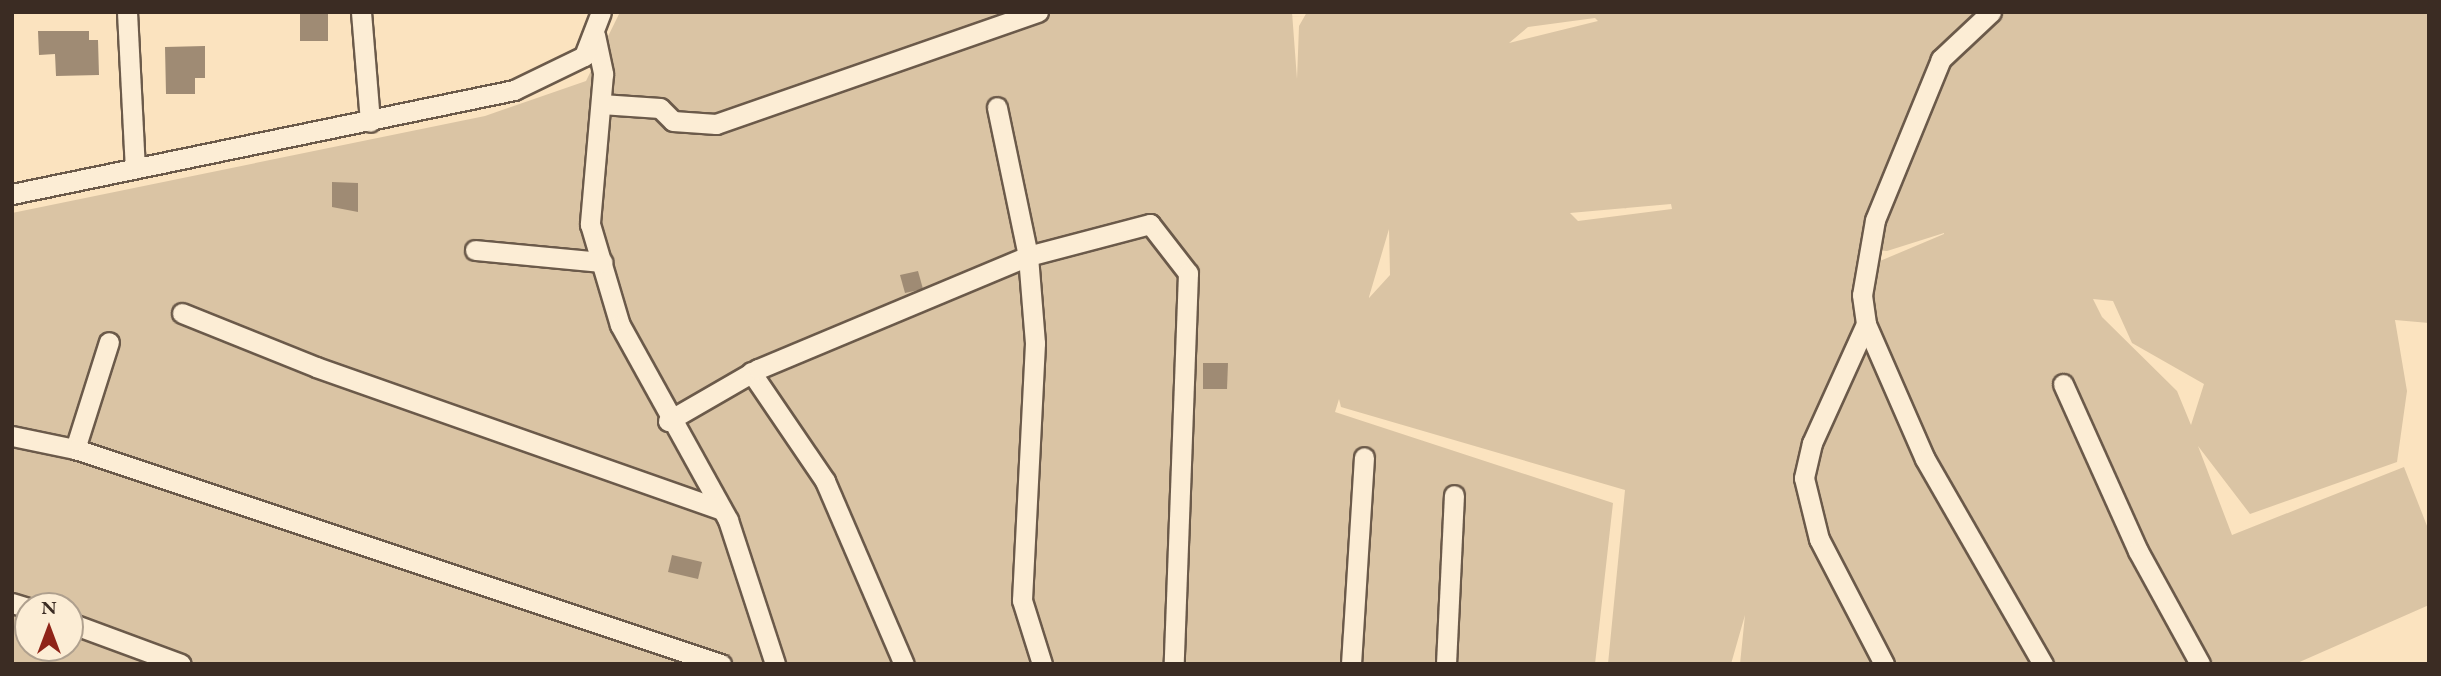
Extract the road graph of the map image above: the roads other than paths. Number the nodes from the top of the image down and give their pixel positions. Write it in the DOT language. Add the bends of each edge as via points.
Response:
graph roads {
  1 [pos="127,12"];
  2 [pos="361,12"];
  3 [pos="601,12"];
  4 [pos="1038,12"];
  5 [pos="1991,12"];
  6 [pos="595,35"];
  7 [pos="601,104"];
  8 [pos="997,107"];
  9 [pos="370,122"];
  10 [pos="135,168"];
  11 [pos="12,194"];
  12 [pos="475,250"];
  13 [pos="1028,256"];
  14 [pos="602,262"];
  15 [pos="182,313"];
  16 [pos="1866,324"];
  17 [pos="109,342"];
  18 [pos="751,372"];
  19 [pos="2063,384"];
  20 [pos="668,421"];
  21 [pos="12,436"];
  22 [pos="75,449"];
  23 [pos="1364,457"];
  24 [pos="1454,495"];
  25 [pos="722,510"];
  26 [pos="84,628"];
  27 [pos="181,664"];
  28 [pos="721,664"];
  29 [pos="775,664"];
  30 [pos="904,664"];
  31 [pos="1042,664"];
  32 [pos="1174,664"];
  33 [pos="1351,664"];
  34 [pos="1446,664"];
  35 [pos="1884,664"];
  36 [pos="2043,664"];
  37 [pos="2200,664"];
  1 -- 10 [label="street"];
  2 -- 9 [label="street"];
  3 -- 6 [label="street"];
  4 -- 7 [label="street" via="716,124 673,121 660,108"];
  5 -- 16 [label="street" via="1941,59 1875,220 1863,295"];
  6 -- 7 [label="street"];
  6 -- 9 [label="street" via="584,56 514,90"];
  7 -- 14 [label="street" via="590,223"];
  8 -- 13 [label="street"];
  9 -- 10 [label="street"];
  10 -- 11 [label="street"];
  12 -- 14 [label="street"];
  13 -- 18 [label="street"];
  13 -- 31 [label="street" via="1035,343 1022,600"];
  13 -- 32 [label="street" via="1150,224 1188,273"];
  14 -- 20 [label="street" via="620,325"];
  15 -- 25 [label="street" via="316,367"];
  16 -- 35 [label="street" via="1812,443 1804,478 1819,539"];
  16 -- 36 [label="street" via="1940,489"];
  17 -- 22 [label="street"];
  18 -- 20 [label="street"];
  18 -- 30 [label="street" via="825,481"];
  19 -- 37 [label="street" via="2138,551"];
  20 -- 25 [label="street"];
  21 -- 22 [label="street"];
  22 -- 28 [label="street"];
  23 -- 33 [label="street"];
  24 -- 34 [label="street"];
  25 -- 29 [label="street"];
  26 -- 27 [label="street"];
}
